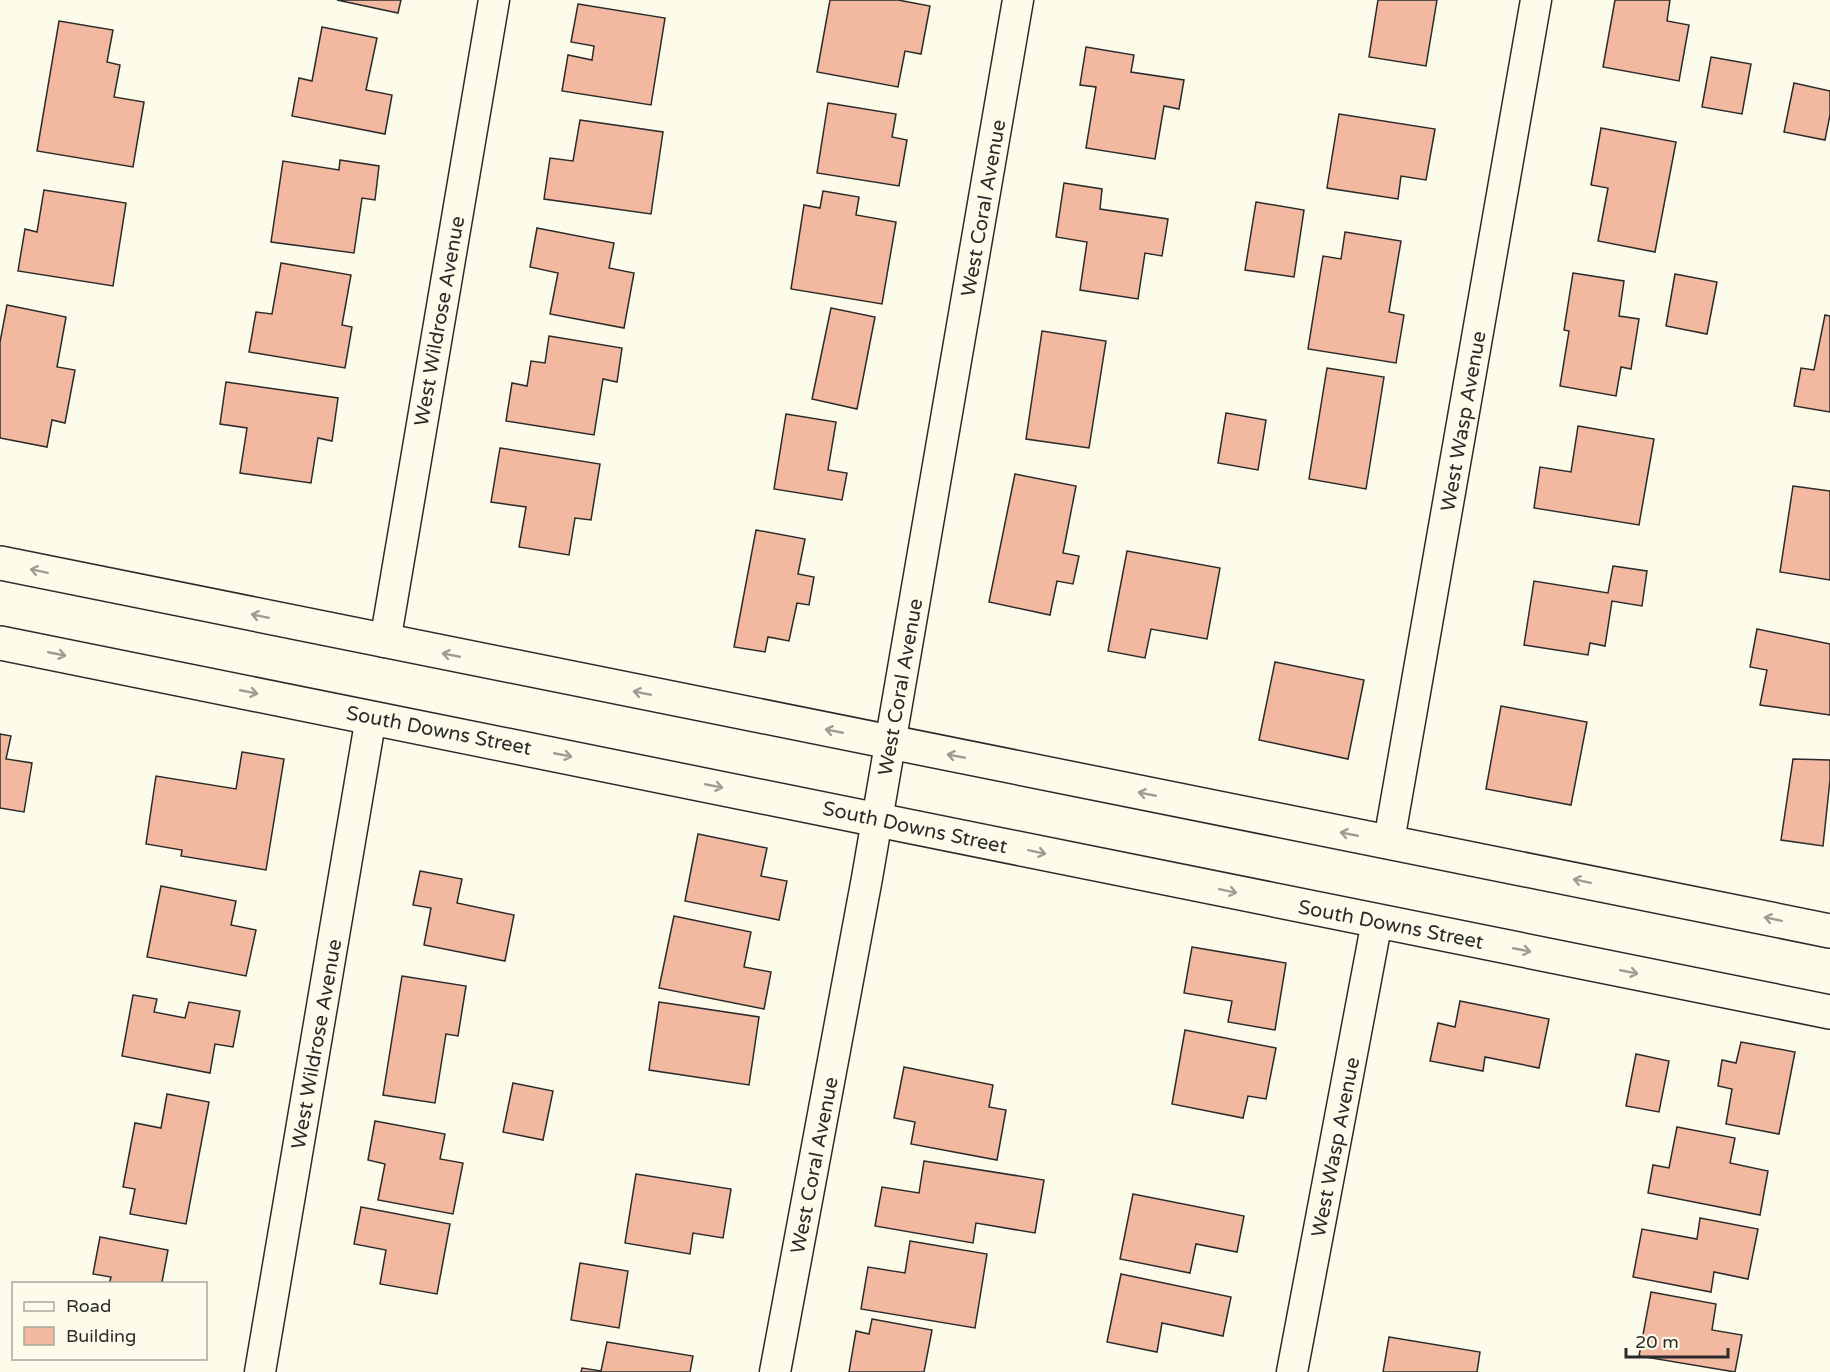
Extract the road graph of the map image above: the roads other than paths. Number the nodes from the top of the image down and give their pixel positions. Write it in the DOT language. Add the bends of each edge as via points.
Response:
graph roads {
  1 [pos="494,0"];
  2 [pos="1018,0"];
  3 [pos="1536,0"];
  4 [pos="0,562"];
  5 [pos="385,642"];
  6 [pos="0,643"];
  7 [pos="371,717"];
  8 [pos="891,743"];
  9 [pos="877,819"];
  10 [pos="1389,841"];
  11 [pos="1377,921"];
  12 [pos="1830,931"];
  13 [pos="1830,1012"];
  14 [pos="260,1372"];
  15 [pos="776,1372"];
  16 [pos="1292,1372"];
  1 -- 5 [label="street, West Wildrose Avenue"];
  2 -- 8 [label="street, West Coral Avenue"];
  3 -- 10 [label="street, West Wasp Avenue"];
  5 -- 4 [label="main road, one-way"];
  8 -- 5 [label="main road, one-way"];
  6 -- 7 [label="main road, South Downs Street, one-way"];
  7 -- 9 [label="main road, South Downs Street, one-way"];
  7 -- 14 [label="street, West Wildrose Avenue"];
  8 -- 9 [label="street, West Coral Avenue"];
  10 -- 8 [label="main road, one-way"];
  9 -- 11 [label="main road, South Downs Street, one-way"];
  9 -- 15 [label="street, West Coral Avenue"];
  12 -- 10 [label="main road, one-way"];
  11 -- 13 [label="main road, South Downs Street, one-way"];
  11 -- 16 [label="street, West Wasp Avenue"];
}
